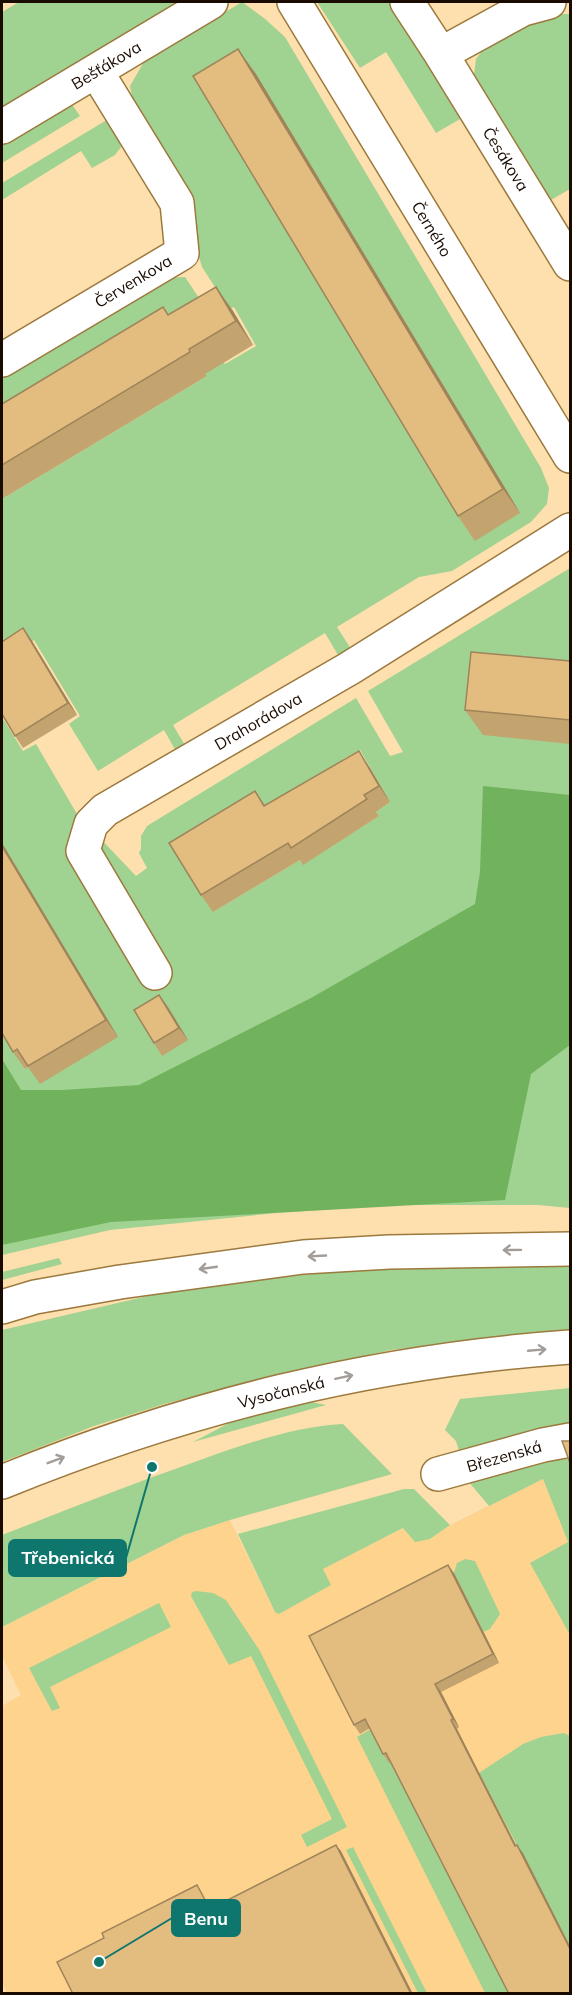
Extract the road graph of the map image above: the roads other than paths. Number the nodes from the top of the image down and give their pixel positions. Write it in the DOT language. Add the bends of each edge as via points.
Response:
graph roads {
  1 [pos="211,2"];
  2 [pos="294,2"];
  3 [pos="407,2"];
  4 [pos="549,2"];
  5 [pos="441,54"];
  6 [pos="96,71"];
  7 [pos="2,128"];
  8 [pos="570,264"];
  9 [pos="2,360"];
  10 [pos="570,456"];
  11 [pos="570,530"];
  12 [pos="155,973"];
  13 [pos="570,1249"];
  14 [pos="2,1307"];
  15 [pos="570,1347"];
  16 [pos="570,1440"];
  17 [pos="438,1474"];
  18 [pos="2,1482"];
  1 -- 6 [label="street, Bešťákova"];
  2 -- 10 [label="street, Černého"];
  3 -- 5 [label="street, Česákova"];
  4 -- 5 [label="street" via="523,9"];
  5 -- 8 [label="street, Česákova"];
  6 -- 7 [label="street, Bešťákova"];
  6 -- 9 [label="street, Červenkova" via="177,203 182,253"];
  11 -- 12 [label="street, Drahorádova" via="351,668 105,810 91,824 83,851"];
  13 -- 14 [label="street, one-way" via="294,1258 120,1282"];
  18 -- 15 [label="street, Vysočanská, one-way" via="132,1433 266,1394 396,1366"];
  16 -- 17 [label="street, Březenská"];
}
